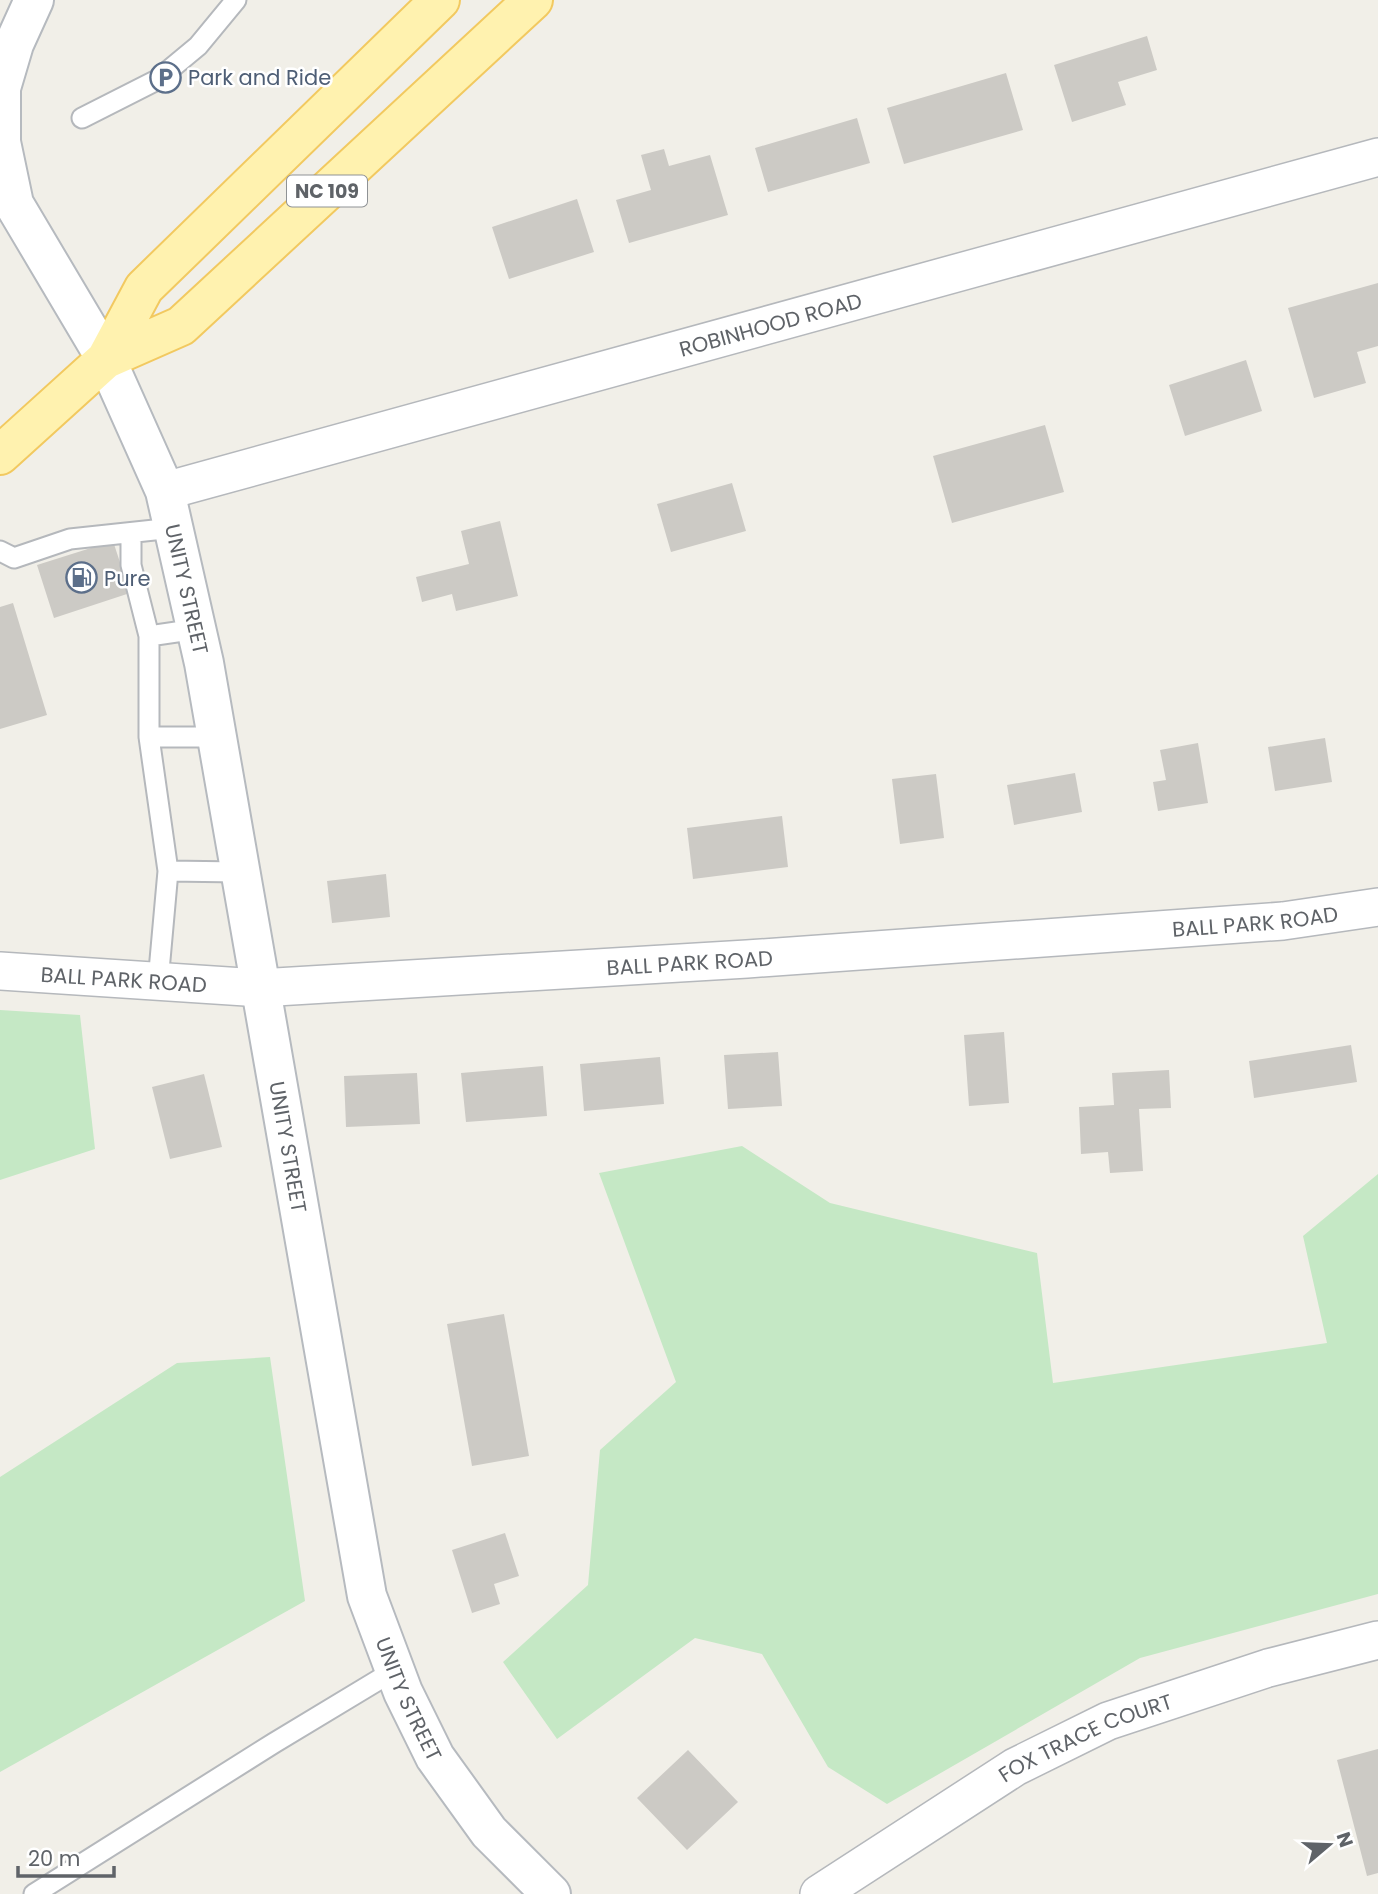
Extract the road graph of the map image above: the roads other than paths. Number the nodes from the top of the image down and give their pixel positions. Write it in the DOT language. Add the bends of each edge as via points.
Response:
graph roads {
  1 [pos="34,0"];
  2 [pos="236,0"];
  3 [pos="440,0"];
  4 [pos="533,0"];
  5 [pos="82,118"];
  6 [pos="1378,157"];
  7 [pos="106,359"];
  8 [pos="0,455"];
  9 [pos="165,491"];
  10 [pos="173,528"];
  11 [pos="131,533"];
  12 [pos="0,551"];
  13 [pos="197,629"];
  14 [pos="149,636"];
  15 [pos="149,737"];
  16 [pos="217,737"];
  17 [pos="168,871"];
  18 [pos="240,872"];
  19 [pos="1378,908"];
  20 [pos="0,971"];
  21 [pos="158,982"];
  22 [pos="260,988"];
  23 [pos="1378,1640"];
  24 [pos="395,1670"];
  25 [pos="34,1894"];
  26 [pos="551,1894"];
  27 [pos="819,1894"];
  1 -- 7 [label="street, UNITY STREET" via="1,88 1,142 15,204"];
  2 -- 5 [label="lane" via="198,46 156,80"];
  3 -- 7 [label="main road, NC 109" via="144,288"];
  4 -- 7 [label="main road, NC 109" via="181,326"];
  6 -- 9 [label="street, ROBINHOOD ROAD"];
  7 -- 8 [label="main road, NC 109"];
  7 -- 9 [label="street, UNITY STREET"];
  9 -- 10 [label="street, UNITY STREET"];
  10 -- 11 [label="lane"];
  10 -- 13 [label="street, UNITY STREET"];
  11 -- 12 [label="lane" via="70,539 14,558"];
  11 -- 14 [label="lane" via="131,565"];
  13 -- 14 [label="lane"];
  13 -- 16 [label="street, UNITY STREET"];
  14 -- 15 [label="lane"];
  15 -- 16 [label="lane"];
  15 -- 17 [label="lane"];
  16 -- 18 [label="street, UNITY STREET"];
  17 -- 18 [label="lane"];
  17 -- 21 [label="lane"];
  18 -- 22 [label="street, UNITY STREET"];
  19 -- 22 [label="street, BALL PARK ROAD" via="1270,922"];
  20 -- 21 [label="street, BALL PARK ROAD"];
  21 -- 22 [label="street, BALL PARK ROAD"];
  22 -- 24 [label="street, UNITY STREET" via="367,1596"];
  23 -- 27 [label="street, FOX TRACE COURT" via="1268,1668 1108,1721 1015,1767"];
  24 -- 25 [label="lane"];
  24 -- 26 [label="street, UNITY STREET" via="435,1758 489,1832"];
}
